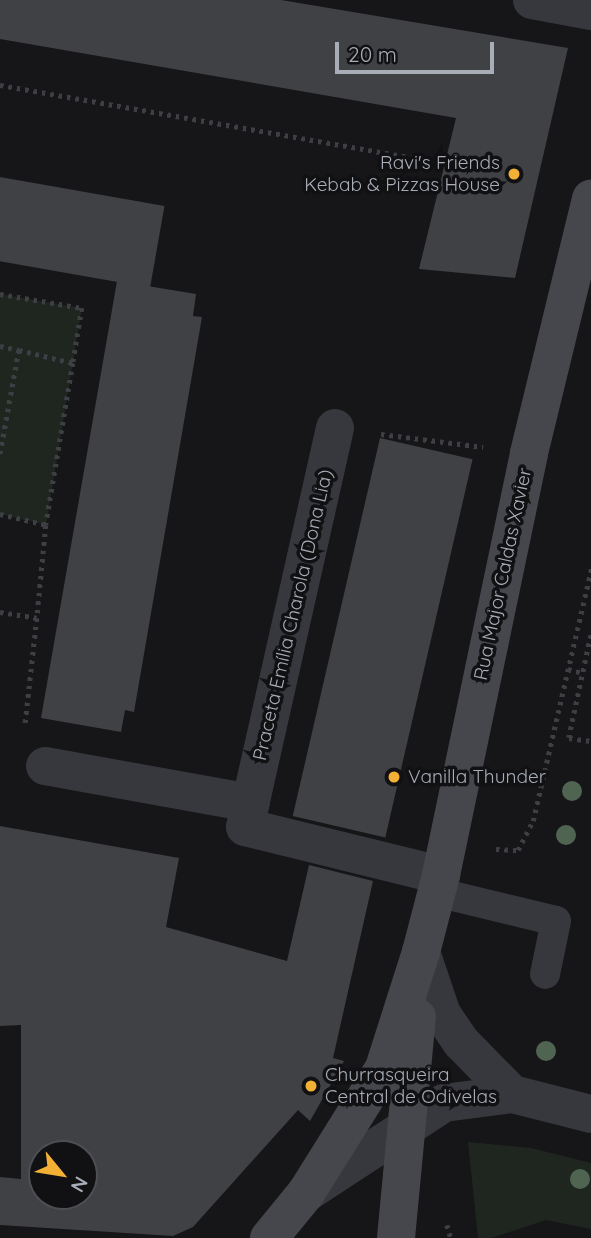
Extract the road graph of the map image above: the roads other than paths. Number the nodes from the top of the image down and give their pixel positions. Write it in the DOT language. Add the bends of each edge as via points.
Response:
graph roads {
  1 [pos="532,0"];
  2 [pos="591,11"];
  3 [pos="591,198"];
  4 [pos="335,428"];
  5 [pos="45,766"];
  6 [pos="251,803"];
  7 [pos="448,889"];
  8 [pos="421,952"];
  9 [pos="545,974"];
  10 [pos="512,1094"];
  11 [pos="591,1114"];
  12 [pos="406,1143"];
  13 [pos="306,1193"];
  14 [pos="269,1238"];
  15 [pos="396,1238"];
  1 -- 2 [label="street"];
  3 -- 7 [label="street, Rua Major Caldas Xavier" via="529,453"];
  4 -- 6 [label="street, Praceta Emília Charola (Dona Lia)"];
  5 -- 6 [label="street"];
  6 -- 7 [label="street, Praceta Emília Charola (Dona Lia)" via="245,828"];
  7 -- 8 [label="street, Rua Major Caldas Xavier"];
  7 -- 9 [label="lane" via="556,921"];
  8 -- 10 [label="street" via="442,1014 461,1042"];
  8 -- 12 [label="street, Rua Major Caldas Xavier"];
  8 -- 13 [label="street, Rua Major Caldas Xavier" via="384,1068"];
  10 -- 11 [label="street"];
  10 -- 12 [label="street" via="444,1103"];
  12 -- 13 [label="street"];
  12 -- 15 [label="street, Rua Major Caldas Xavier"];
  13 -- 14 [label="street, Rua Major Caldas Xavier"];
}
